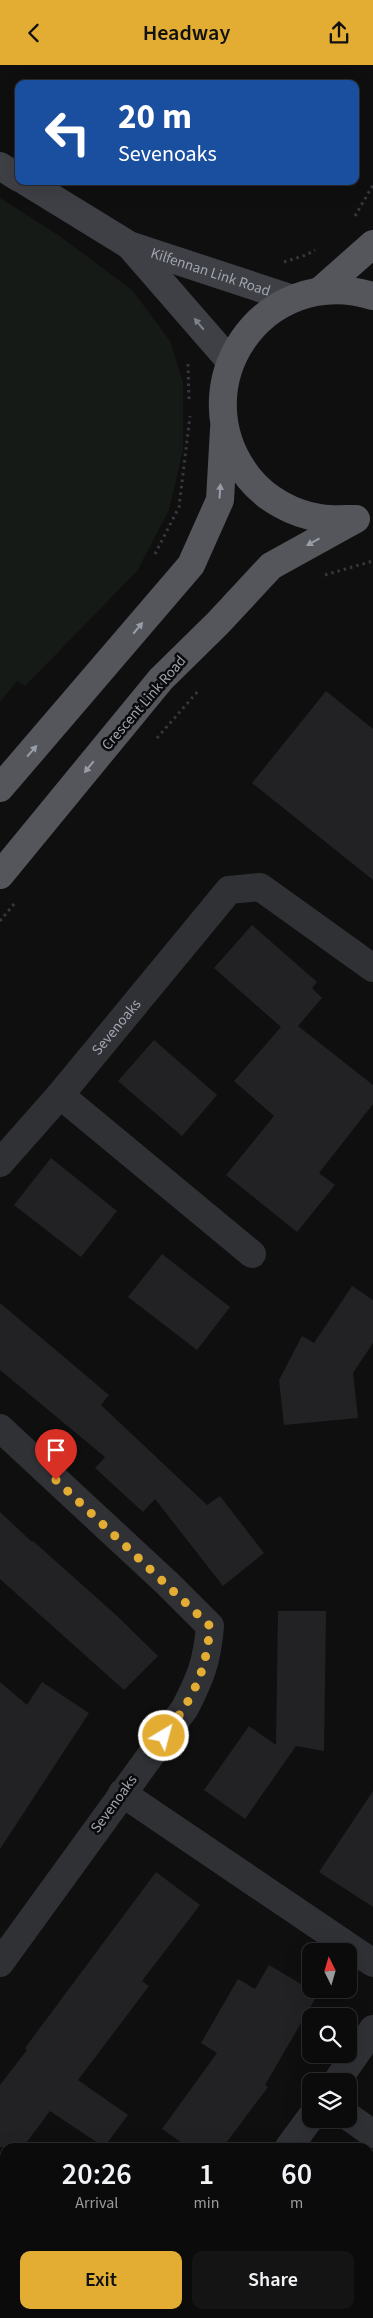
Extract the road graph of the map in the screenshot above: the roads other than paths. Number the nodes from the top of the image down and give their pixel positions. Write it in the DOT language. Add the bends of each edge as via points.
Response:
graph roads {
  1 [pos="0,166"];
  2 [pos="15,175"];
  3 [pos="31,185"];
  4 [pos="373,244"];
  5 [pos="130,245"];
  6 [pos="321,290"];
  7 [pos="373,296"];
  8 [pos="290,298"];
  9 [pos="230,361"];
  10 [pos="224,429"];
  11 [pos="364,516"];
  12 [pos="0,788"];
  13 [pos="0,875"];
  14 [pos="373,968"];
  15 [pos="60,1095"];
  16 [pos="0,1163"];
  17 [pos="252,1254"];
  18 [pos="0,1428"];
  19 [pos="122,1793"];
  20 [pos="0,1963"];
  21 [pos="373,1963"];
  22 [pos="373,2029"];
  23 [pos="343,2073"];
  24 [pos="357,2123"];
  25 [pos="303,2128"];
  26 [pos="373,2134"];
  27 [pos="293,2143"];
  1 -- 2 [label="main road"];
  3 -- 5 [label="main road, Kilfennan Link Road"];
  4 -- 6 [label="highway"];
  5 -- 8 [label="main road, Kilfennan Link Road"];
  9 -- 5 [label="main road, Kilfennan Link Road, one-way"];
  6 -- 7 [label="highway" via="355,290"];
  6 -- 8 [label="highway"];
  8 -- 9 [label="highway" via="264,315 244,336"];
  9 -- 10 [label="highway" via="222,395"];
  10 -- 11 [label="highway" via="237,462 258,489 287,509 321,519"];
  12 -- 10 [label="highway, one-way" via="191,565 220,500"];
  11 -- 13 [label="highway, Crescent Link Road, one-way" via="271,566 161,679"];
  14 -- 15 [label="street, Sevenoaks" via="260,887 229,890"];
  15 -- 16 [label="street, Sevenoaks"];
  15 -- 17 [label="street"];
  18 -- 19 [label="street, Sevenoaks" via="210,1626 208,1654 186,1708"];
  19 -- 20 [label="street, Sevenoaks"];
  19 -- 21 [label="street"];
  22 -- 23 [label="street"];
  24 -- 26 [label="street"];
  25 -- 27 [label="street"];
}
